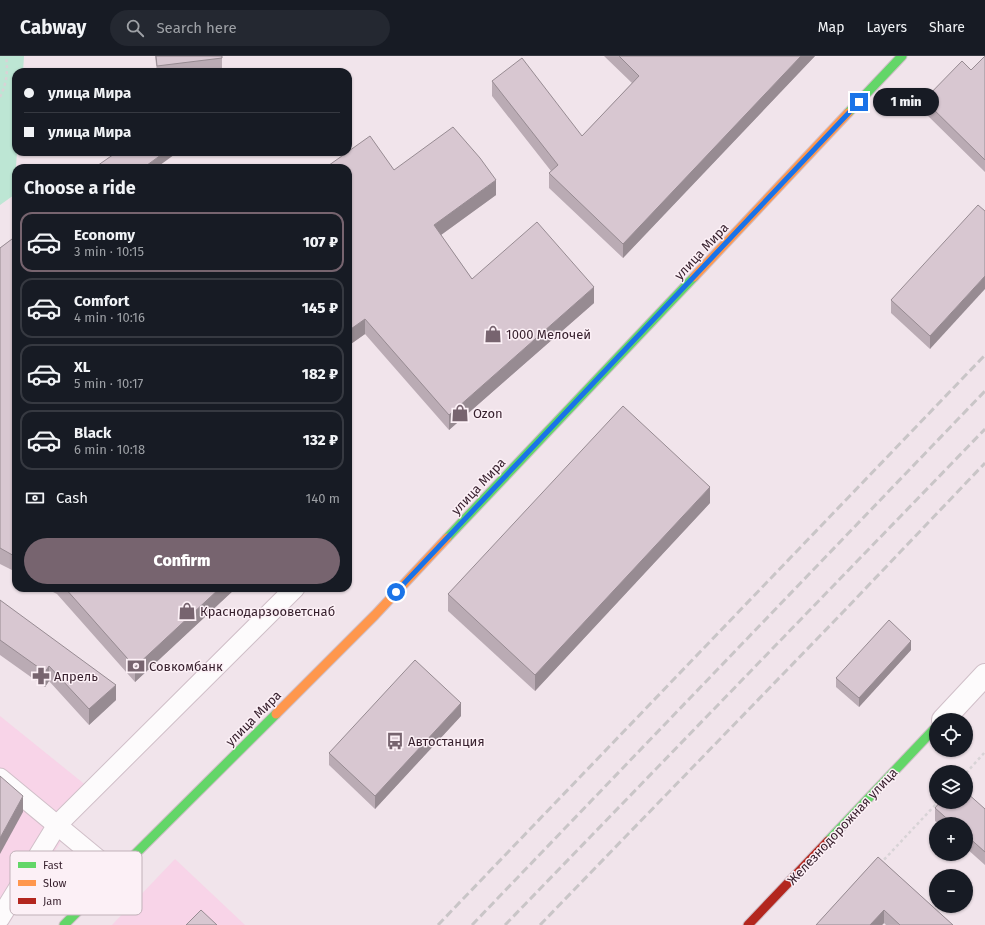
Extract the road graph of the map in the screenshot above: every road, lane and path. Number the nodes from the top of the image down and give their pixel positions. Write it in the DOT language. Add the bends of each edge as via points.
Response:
graph roads {
  1 [pos="6,56"];
  2 [pos="902,56"];
  3 [pos="0,97"];
  4 [pos="291,592"];
  5 [pos="985,676"];
  6 [pos="950,713"];
  7 [pos="929,734"];
  8 [pos="985,752"];
  9 [pos="973,765"];
  10 [pos="0,778"];
  11 [pos="931,809"];
  12 [pos="57,825"];
  13 [pos="41,851"];
  14 [pos="88,851"];
  15 [pos="139,851"];
  16 [pos="875,869"];
  17 [pos="10,902"];
  18 [pos="74,915"];
  19 [pos="0,918"];
  20 [pos="64,925"];
  21 [pos="748,925"];
  1 -- 3 [label="path" via="6,80"];
  2 -- 15 [label="main road, улица Мира" via="375,615"];
  4 -- 12 [label="lane"];
  5 -- 6 [label="street"];
  7 -- 21 [label="main road, Железнодорожная улица"];
  8 -- 9 [label="path"];
  10 -- 12 [label="lane"];
  11 -- 16 [label="path"];
  12 -- 13 [label="lane"];
  12 -- 14 [label="lane"];
  17 -- 19 [label="lane"];
  18 -- 20 [label="main road, улица Мира"];
}
